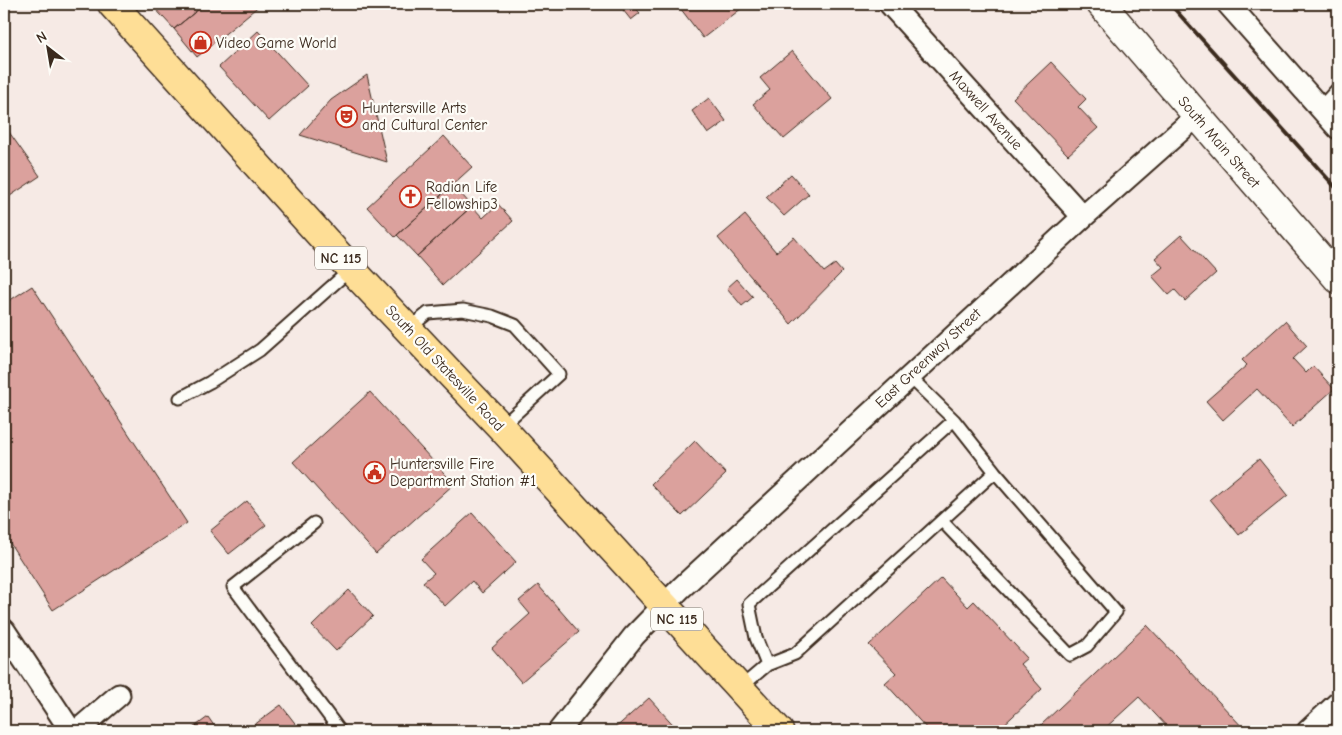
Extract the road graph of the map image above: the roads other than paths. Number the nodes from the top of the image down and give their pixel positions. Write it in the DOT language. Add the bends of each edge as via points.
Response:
graph roads {
  1 [pos="112,4"];
  2 [pos="890,4"];
  3 [pos="1101,4"];
  4 [pos="1228,4"];
  5 [pos="1338,88"];
  6 [pos="1320,108"];
  7 [pos="1197,116"];
  8 [pos="1338,128"];
  9 [pos="1083,216"];
  10 [pos="351,269"];
  11 [pos="1338,278"];
  12 [pos="408,329"];
  13 [pos="909,376"];
  14 [pos="180,398"];
  15 [pos="954,420"];
  16 [pos="501,427"];
  17 [pos="995,472"];
  18 [pos="942,520"];
  19 [pos="314,523"];
  20 [pos="664,604"];
  21 [pos="4,630"];
  22 [pos="767,665"];
  23 [pos="740,688"];
  24 [pos="120,695"];
  25 [pos="1338,702"];
  26 [pos="71,731"];
  27 [pos="77,731"];
  28 [pos="340,731"];
  29 [pos="559,731"];
  30 [pos="779,731"];
  31 [pos="1308,731"];
  1 -- 10 [label="main road, South Old Statesville Road / NC 115"];
  2 -- 9 [label="street, Maxwell Avenue"];
  3 -- 7 [label="street, South Main Street"];
  4 -- 6 [label="street"];
  5 -- 6 [label="lane"];
  6 -- 8 [label="street"];
  7 -- 9 [label="street, East Greenway Street"];
  7 -- 11 [label="street, South Main Street"];
  9 -- 13 [label="street, East Greenway Street"];
  10 -- 12 [label="main road, South Old Statesville Road / NC 115"];
  10 -- 14 [label="lane" via="260,350"];
  12 -- 16 [label="main road, South Old Statesville Road / NC 115"];
  12 -- 16 [label="lane" via="428,313 463,310 515,325 560,374"];
  13 -- 15 [label="lane"];
  13 -- 20 [label="street, East Greenway Street"];
  15 -- 17 [label="lane"];
  15 -- 22 [label="lane" via="749,604 756,638"];
  16 -- 20 [label="main road, South Old Statesville Road / NC 115"];
  17 -- 18 [label="lane"];
  17 -- 18 [label="lane" via="1116,612 1087,646 1070,656"];
  18 -- 22 [label="lane" via="795,654"];
  19 -- 28 [label="lane" via="233,587"];
  20 -- 23 [label="main road, South Old Statesville Road / NC 115"];
  20 -- 29 [label="street, East Greenway Street" via="634,636"];
  21 -- 26 [label="street"];
  22 -- 23 [label="lane"];
  23 -- 30 [label="main road, South Old Statesville Road / NC 115"];
  24 -- 27 [label="street"];
  25 -- 31 [label="street"];
}
